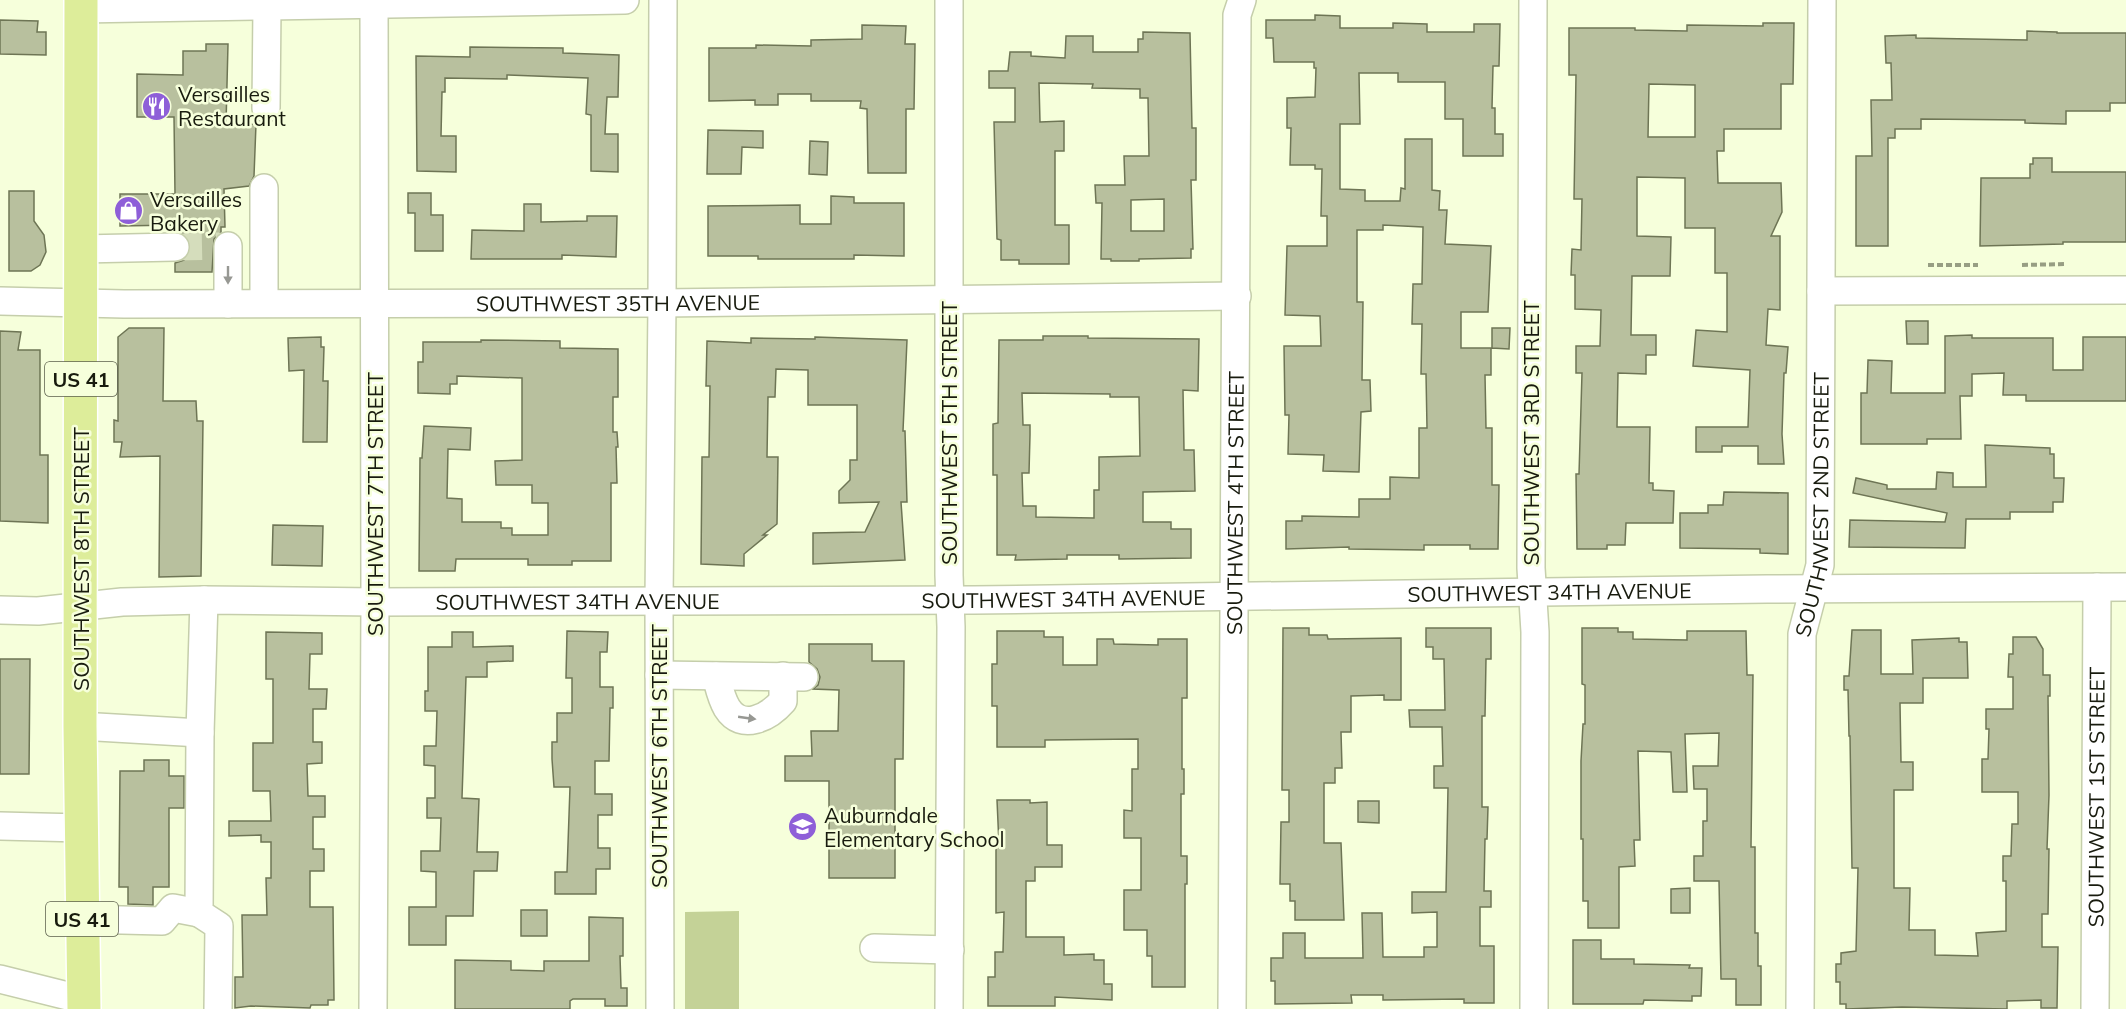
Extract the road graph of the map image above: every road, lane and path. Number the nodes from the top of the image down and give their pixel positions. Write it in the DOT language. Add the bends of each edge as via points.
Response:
graph roads {
  1 [pos="625,0"];
  2 [pos="663,0"];
  3 [pos="948,0"];
  4 [pos="1242,0"];
  5 [pos="1533,0"];
  6 [pos="1822,0"];
  7 [pos="374,2"];
  8 [pos="81,4"];
  9 [pos="267,6"];
  10 [pos="266,108"];
  11 [pos="264,188"];
  12 [pos="264,245"];
  13 [pos="175,247"];
  14 [pos="82,249"];
  15 [pos="2067,264"];
  16 [pos="1978,265"];
  17 [pos="2022,265"];
  18 [pos="1928,266"];
  19 [pos="2126,290"];
  20 [pos="1821,291"];
  21 [pos="1237,296"];
  22 [pos="949,300"];
  23 [pos="0,301"];
  24 [pos="81,302"];
  25 [pos="228,303"];
  26 [pos="264,303"];
  27 [pos="375,303"];
  28 [pos="662,303"];
  29 [pos="2097,587"];
  30 [pos="2126,587"];
  31 [pos="1813,589"];
  32 [pos="1532,593"];
  33 [pos="1234,597"];
  34 [pos="204,600"];
  35 [pos="658,600"];
  36 [pos="950,600"];
  37 [pos="375,602"];
  38 [pos="80,605"];
  39 [pos="0,610"];
  40 [pos="659,675"];
  41 [pos="716,676"];
  42 [pos="80,726"];
  43 [pos="200,733"];
  44 [pos="0,826"];
  45 [pos="81,828"];
  46 [pos="199,913"];
  47 [pos="82,919"];
  48 [pos="874,948"];
  49 [pos="950,950"];
  50 [pos="0,979"];
  51 [pos="84,1005"];
  52 [pos="218,1009"];
  53 [pos="373,1009"];
  54 [pos="660,1009"];
  55 [pos="950,1009"];
  56 [pos="1232,1009"];
  57 [pos="1534,1009"];
  58 [pos="1800,1009"];
  59 [pos="2095,1009"];
  1 -- 7 [label="street"];
  2 -- 28 [label="street, SOUTHWEST 6TH STREET"];
  3 -- 22 [label="street, SOUTHWEST 5TH STREET"];
  4 -- 21 [label="street, SOUTHWEST 4TH STREET" via="1237,15"];
  5 -- 32 [label="street, SOUTHWEST 3RD STREET"];
  6 -- 20 [label="street, SOUTHWEST 2ND STREET"];
  7 -- 9 [label="street"];
  7 -- 27 [label="street, SOUTHWEST 7TH STREET"];
  8 -- 9 [label="street"];
  8 -- 14 [label="main road, SOUTHWEST 8TH STREET / US 41"];
  9 -- 10 [label="street"];
  11 -- 12 [label="street"];
  12 -- 25 [label="street, one-way" via="225,246"];
  12 -- 26 [label="street"];
  13 -- 14 [label="street"];
  14 -- 24 [label="main road, SOUTHWEST 8TH STREET / US 41"];
  15 -- 17 [label="path"];
  16 -- 18 [label="path"];
  19 -- 20 [label="street"];
  20 -- 31 [label="street, SOUTHWEST 2ND STREET" via="1820,565"];
  21 -- 22 [label="street, SOUTHWEST 35TH AVENUE"];
  21 -- 33 [label="street, SOUTHWEST 4TH STREET"];
  22 -- 28 [label="street, SOUTHWEST 35TH AVENUE"];
  22 -- 36 [label="street, SOUTHWEST 5TH STREET"];
  23 -- 24 [label="street, SOUTHWEST 35TH AVENUE"];
  24 -- 25 [label="street, SOUTHWEST 35TH AVENUE"];
  24 -- 38 [label="main road, SOUTHWEST 8TH STREET / US 41"];
  25 -- 26 [label="street, SOUTHWEST 35TH AVENUE"];
  26 -- 27 [label="street, SOUTHWEST 35TH AVENUE"];
  27 -- 28 [label="street, SOUTHWEST 35TH AVENUE"];
  27 -- 37 [label="street, SOUTHWEST 7TH STREET"];
  28 -- 35 [label="street, SOUTHWEST 6TH STREET"];
  29 -- 30 [label="street, SOUTHWEST 34TH AVENUE"];
  29 -- 31 [label="street, SOUTHWEST 34TH AVENUE"];
  29 -- 59 [label="street, SOUTHWEST 1ST STREET"];
  31 -- 32 [label="street, SOUTHWEST 34TH AVENUE"];
  31 -- 58 [label="street, SOUTHWEST 2ND STREET" via="1802,634"];
  32 -- 33 [label="street, SOUTHWEST 34TH AVENUE"];
  32 -- 57 [label="street, SOUTHWEST 3RD STREET"];
  33 -- 36 [label="street, SOUTHWEST 34TH AVENUE"];
  33 -- 56 [label="street, SOUTHWEST 4TH STREET"];
  34 -- 37 [label="street, SOUTHWEST 34TH AVENUE"];
  34 -- 38 [label="street, SOUTHWEST 34TH AVENUE"];
  34 -- 43 [label="street"];
  35 -- 36 [label="street, SOUTHWEST 34TH AVENUE"];
  35 -- 37 [label="street, SOUTHWEST 34TH AVENUE"];
  35 -- 40 [label="street, SOUTHWEST 6TH STREET"];
  36 -- 49 [label="street, SOUTHWEST 5TH STREET"];
  37 -- 53 [label="street, SOUTHWEST 7TH STREET"];
  38 -- 39 [label="street, SOUTHWEST 34TH AVENUE" via="38,611"];
  38 -- 42 [label="main road, SOUTHWEST 8TH STREET / US 41"];
  40 -- 41 [label="street"];
  40 -- 54 [label="street, SOUTHWEST 6TH STREET"];
  41 -- 41 [label="street, one-way" via="728,710 737,717 754,720 770,714 783,701 794,677"];
  42 -- 43 [label="street"];
  42 -- 45 [label="main road, SOUTHWEST 8TH STREET / US 41"];
  43 -- 46 [label="street"];
  44 -- 45 [label="street"];
  45 -- 47 [label="main road, SOUTHWEST 8TH STREET / US 41"];
  46 -- 47 [label="street" via="173,908 162,921"];
  46 -- 52 [label="street" via="219,926"];
  47 -- 51 [label="main road, SOUTHWEST 8TH STREET / US 41"];
  48 -- 49 [label="street"];
  49 -- 55 [label="street, SOUTHWEST 5TH STREET"];
  50 -- 51 [label="street"];
}
